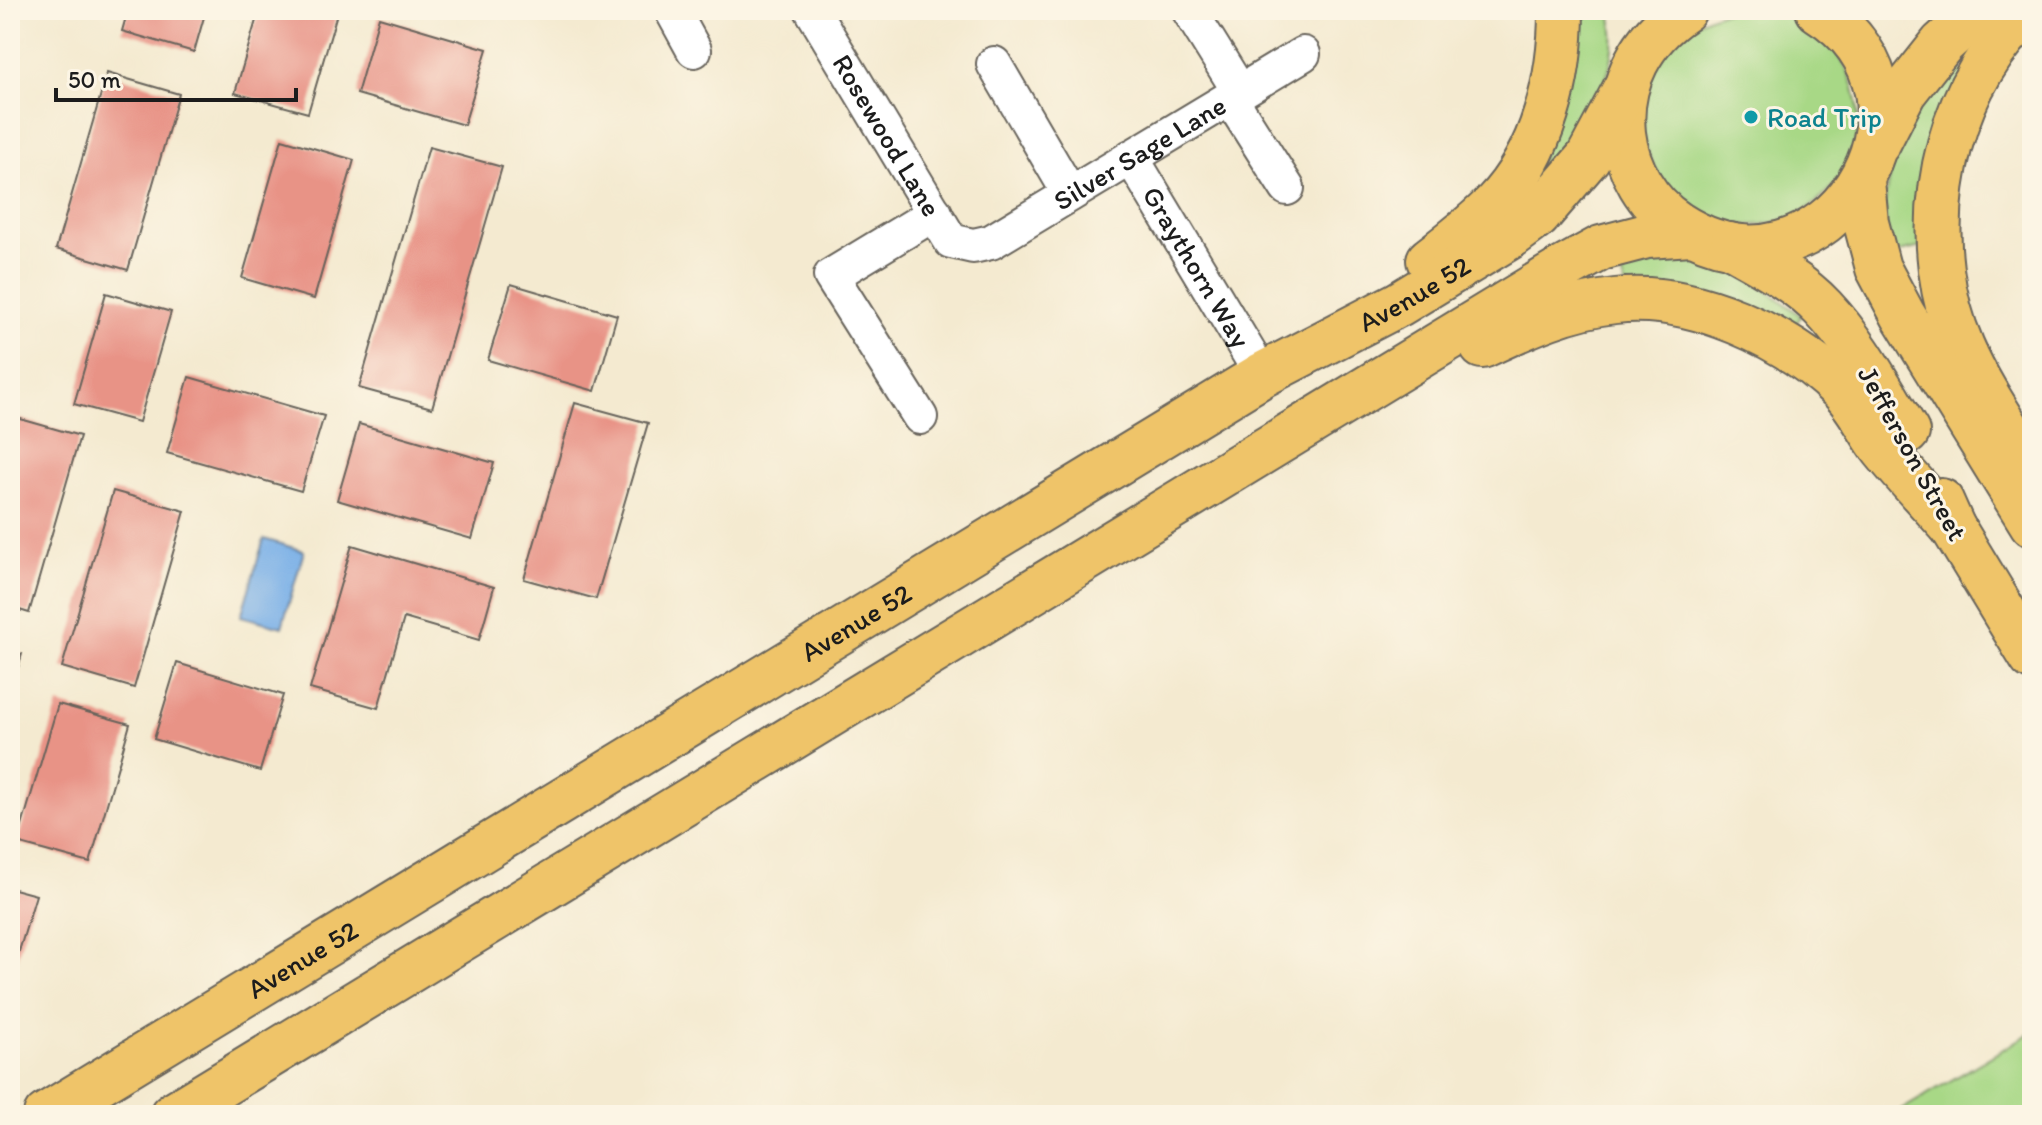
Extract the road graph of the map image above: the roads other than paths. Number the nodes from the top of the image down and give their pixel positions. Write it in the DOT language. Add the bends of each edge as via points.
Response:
graph roads {
  1 [pos="672,10"];
  2 [pos="812,10"];
  3 [pos="1189,10"];
  4 [pos="1561,10"];
  5 [pos="1629,10"];
  6 [pos="1684,10"];
  7 [pos="1818,10"];
  8 [pos="1980,10"];
  9 [pos="2031,10"];
  10 [pos="694,50"];
  11 [pos="1303,54"];
  12 [pos="994,64"];
  13 [pos="1632,72"];
  14 [pos="1235,95"];
  15 [pos="1131,157"];
  16 [pos="1868,165"];
  17 [pos="1287,188"];
  18 [pos="1070,194"];
  19 [pos="935,213"];
  20 [pos="1710,239"];
  21 [pos="973,246"];
  22 [pos="1262,375"];
  23 [pos="920,417"];
  24 [pos="1297,429"];
  25 [pos="2032,468"];
  26 [pos="2032,524"];
  27 [pos="1953,528"];
  28 [pos="831,638"];
  29 [pos="2032,658"];
  30 [pos="629,835"];
  31 [pos="250,992"];
  32 [pos="46,1115"];
  33 [pos="103,1115"];
  34 [pos="172,1115"];
  1 -- 10 [label="street"];
  2 -- 19 [label="street, Rosewood Lane"];
  3 -- 14 [label="street"];
  4 -- 22 [label="main road" via="1555,79 1543,123 1524,165 1496,203 1427,261"];
  5 -- 13 [label="main road"];
  6 -- 13 [label="main road, Avenue 52" via="1663,25"];
  7 -- 16 [label="main road" via="1845,32 1871,75 1878,124"];
  8 -- 16 [label="main road" via="1942,44 1904,92"];
  9 -- 25 [label="main road" via="2005,36 1960,115 1939,208 1938,254 1962,347"];
  11 -- 14 [label="street, Silver Sage Lane"];
  12 -- 18 [label="street"];
  13 -- 20 [label="main road, Jefferson Street" via="1621,117 1633,173 1668,217"];
  13 -- 22 [label="main road, Avenue 52" via="1588,158 1538,216 1399,304"];
  14 -- 15 [label="street, Silver Sage Lane"];
  14 -- 17 [label="street"];
  15 -- 18 [label="street, Silver Sage Lane"];
  15 -- 22 [label="street, Graythorn Way"];
  16 -- 20 [label="main road, Avenue 52" via="1843,206 1805,233 1760,246"];
  16 -- 26 [label="main road" via="1866,223 1878,268"];
  18 -- 21 [label="street, Silver Sage Lane" via="991,242"];
  19 -- 21 [label="street, Rosewood Lane" via="951,241"];
  19 -- 23 [label="street" via="831,276"];
  20 -- 24 [label="main road, Avenue 52" via="1647,236 1601,248"];
  20 -- 27 [label="main road, Jefferson Street" via="1780,273 1822,306 1852,343 1909,434"];
  22 -- 28 [label="main road, Avenue 52"];
  24 -- 27 [label="main road" via="1538,320 1617,301 1662,302 1750,327 1827,377 1855,404 1883,448"];
  24 -- 30 [label="main road, Avenue 52"];
  27 -- 29 [label="main road, Jefferson Street"];
  28 -- 30 [label="main road" via="840,659 838,674 685,770"];
  28 -- 31 [label="main road, Avenue 52"];
  30 -- 34 [label="main road, Avenue 52"];
  31 -- 32 [label="main road, Avenue 52"];
  31 -- 33 [label="main road" via="169,1075"];
}
